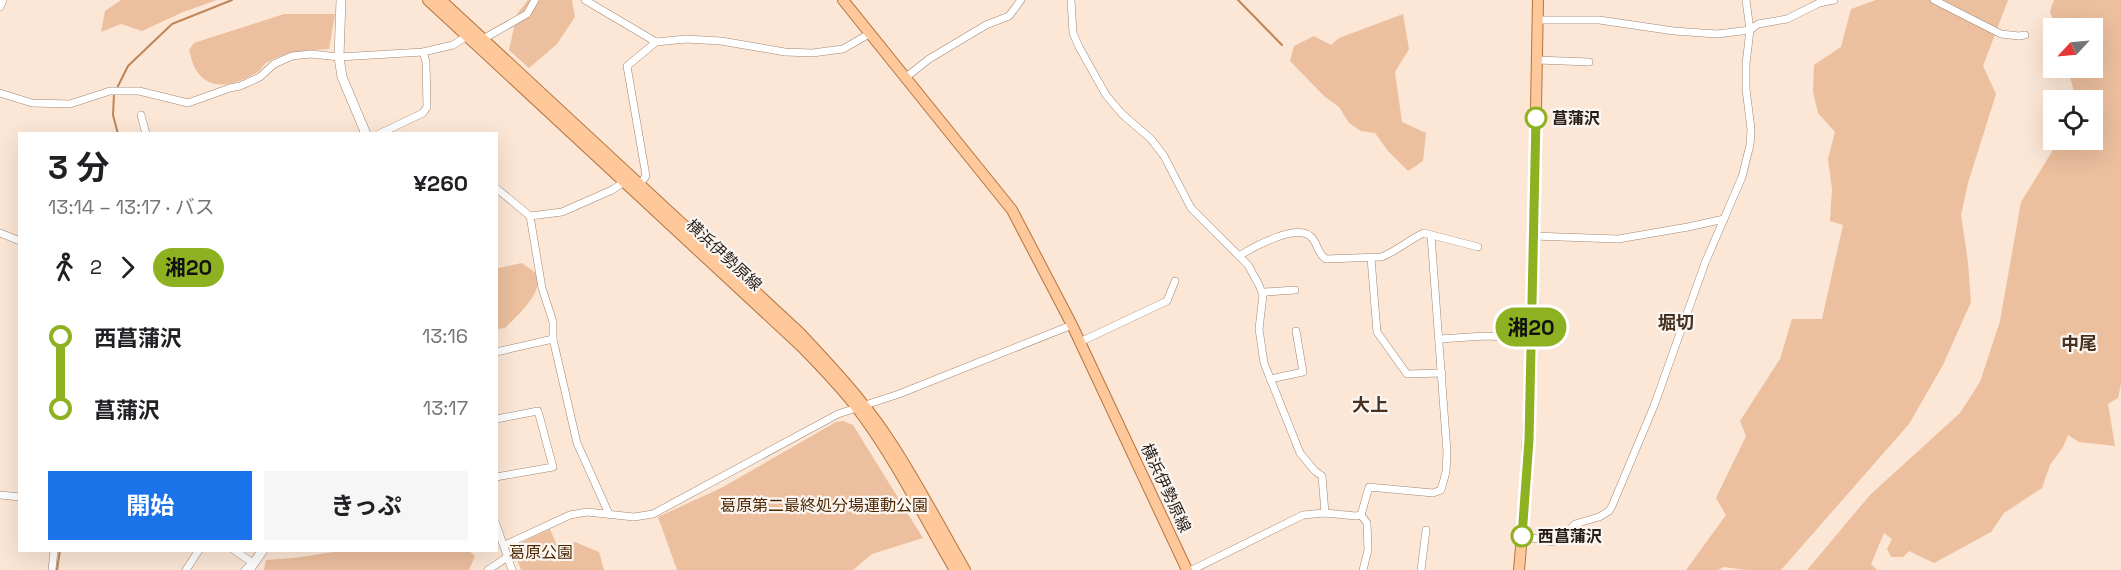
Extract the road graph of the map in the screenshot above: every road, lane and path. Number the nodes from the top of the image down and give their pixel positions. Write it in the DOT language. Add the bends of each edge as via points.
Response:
graph roads {
  1 [pos="3,0"];
  2 [pos="341,0"];
  3 [pos="428,0"];
  4 [pos="441,0"];
  5 [pos="535,0"];
  6 [pos="585,0"];
  7 [pos="843,0"];
  8 [pos="1022,0"];
  9 [pos="1071,0"];
  10 [pos="1538,0"];
  11 [pos="1746,0"];
  12 [pos="1834,0"];
  13 [pos="1934,0"];
  14 [pos="0,7"];
  15 [pos="1538,20"];
  16 [pos="1750,30"];
  17 [pos="869,34"];
  18 [pos="2025,35"];
  19 [pos="467,36"];
  20 [pos="483,39"];
  21 [pos="656,42"];
  22 [pos="423,52"];
  23 [pos="339,57"];
  24 [pos="1537,60"];
  25 [pos="1589,62"];
  26 [pos="905,78"];
  27 [pos="0,93"];
  28 [pos="141,115"];
  29 [pos="145,132"];
  30 [pos="365,132"];
  31 [pos="383,132"];
  32 [pos="624,182"];
  33 [pos="640,184"];
  34 [pos="498,190"];
  35 [pos="530,216"];
  36 [pos="1724,219"];
  37 [pos="0,233"];
  38 [pos="1431,234"];
  39 [pos="1533,236"];
  40 [pos="18,240"];
  41 [pos="1478,247"];
  42 [pos="1239,256"];
  43 [pos="1371,258"];
  44 [pos="1175,282"];
  45 [pos="1294,290"];
  46 [pos="1263,295"];
  47 [pos="1072,325"];
  48 [pos="1296,331"];
  49 [pos="1531,338"];
  50 [pos="553,339"];
  51 [pos="1439,339"];
  52 [pos="1080,342"];
  53 [pos="498,352"];
  54 [pos="1442,373"];
  55 [pos="1270,380"];
  56 [pos="860,406"];
  57 [pos="498,419"];
  58 [pos="498,477"];
  59 [pos="0,495"];
  60 [pos="18,497"];
  61 [pos="1325,513"];
  62 [pos="609,514"];
  63 [pos="1361,515"];
  64 [pos="498,528"];
  65 [pos="1426,530"];
  66 [pos="1522,536"];
  67 [pos="505,544"];
  68 [pos="54,552"];
  69 [pos="198,552"];
  70 [pos="236,552"];
  71 [pos="261,552"];
  72 [pos="509,556"];
  73 [pos="251,567"];
  74 [pos="52,570"];
  75 [pos="186,570"];
  76 [pos="244,570"];
  77 [pos="488,570"];
  78 [pos="512,570"];
  79 [pos="955,570"];
  80 [pos="965,570"];
  81 [pos="1187,570"];
  82 [pos="1192,570"];
  83 [pos="1363,570"];
  84 [pos="1421,570"];
  85 [pos="1519,570"];
  1 -- 14 [label="street"];
  2 -- 23 [label="street"];
  3 -- 19 [label="main road, 横浜伊勢原線"];
  4 -- 20 [label="main road, 横浜伊勢原線"];
  5 -- 20 [label="street" via="527,14"];
  6 -- 21 [label="street"];
  7 -- 17 [label="main road, 横浜伊勢原線"];
  8 -- 26 [label="street" via="1009,16 986,25"];
  9 -- 42 [label="street" via="1073,33 1106,95 1151,139 1191,208"];
  10 -- 15 [label="main road"];
  11 -- 16 [label="street"];
  12 -- 16 [label="street"];
  13 -- 18 [label="street" via="2001,34"];
  15 -- 16 [label="street" via="1599,20 1693,33"];
  15 -- 24 [label="main road"];
  16 -- 36 [label="street" via="1746,64 1750,145 1742,177"];
  17 -- 21 [label="street" via="843,49 812,53 721,41"];
  17 -- 26 [label="main road, 横浜伊勢原線"];
  19 -- 22 [label="street" via="453,45"];
  19 -- 32 [label="main road, 横浜伊勢原線"];
  20 -- 33 [label="main road, 横浜伊勢原線"];
  21 -- 33 [label="street" via="627,66 646,176"];
  22 -- 23 [label="street"];
  22 -- 31 [label="street" via="427,107 423,113"];
  23 -- 27 [label="street" via="292,56 240,86 188,103 139,92 110,91 69,104 23,102"];
  23 -- 30 [label="street" via="348,95"];
  24 -- 25 [label="street"];
  24 -- 39 [label="main road"];
  26 -- 47 [label="main road, 横浜伊勢原線" via="1012,210"];
  28 -- 29 [label="street"];
  32 -- 35 [label="street" via="562,212"];
  32 -- 56 [label="main road, 横浜伊勢原線"];
  33 -- 56 [label="main road, 横浜伊勢原線" via="800,333"];
  34 -- 35 [label="street"];
  35 -- 50 [label="street" via="542,288 553,322"];
  36 -- 39 [label="street" via="1618,239"];
  36 -- 66 [label="street" via="1654,406 1609,511 1575,524 1553,542"];
  37 -- 40 [label="street"];
  38 -- 41 [label="street"];
  38 -- 43 [label="street" via="1424,233 1389,254"];
  38 -- 51 [label="street"];
  39 -- 49 [label="main road"];
  42 -- 43 [label="street" via="1267,240 1301,232 1310,236 1326,259"];
  42 -- 46 [label="street"];
  43 -- 54 [label="street" via="1375,324 1380,338 1407,374"];
  44 -- 52 [label="street" via="1167,301"];
  45 -- 46 [label="street"];
  46 -- 55 [label="street" via="1259,332"];
  47 -- 52 [label="main road, 横浜伊勢原線"];
  47 -- 56 [label="street"];
  48 -- 55 [label="street" via="1303,372"];
  49 -- 51 [label="street"];
  49 -- 66 [label="main road"];
  50 -- 53 [label="street"];
  50 -- 62 [label="street" via="577,443"];
  51 -- 54 [label="street"];
  52 -- 81 [label="main road, 横浜伊勢原線"];
  54 -- 63 [label="street" via="1448,462 1441,490 1433,493 1369,487"];
  55 -- 61 [label="street" via="1300,453 1322,476"];
  56 -- 62 [label="street" via="838,414 653,514"];
  56 -- 79 [label="main road, 横浜伊勢原線"];
  56 -- 80 [label="main road, 横浜伊勢原線" via="901,458"];
  57 -- 58 [label="street" via="538,411 553,467"];
  59 -- 60 [label="street"];
  61 -- 63 [label="street"];
  61 -- 82 [label="street" via="1303,515"];
  62 -- 67 [label="street" via="570,515"];
  63 -- 83 [label="street" via="1367,523 1368,550"];
  64 -- 67 [label="street"];
  65 -- 84 [label="street"];
  66 -- 85 [label="main road"];
  67 -- 72 [label="street"];
  68 -- 74 [label="street"];
  69 -- 75 [label="street"];
  70 -- 73 [label="street"];
  71 -- 73 [label="street"];
  72 -- 77 [label="street"];
  72 -- 78 [label="street"];
  73 -- 76 [label="street"];
}
